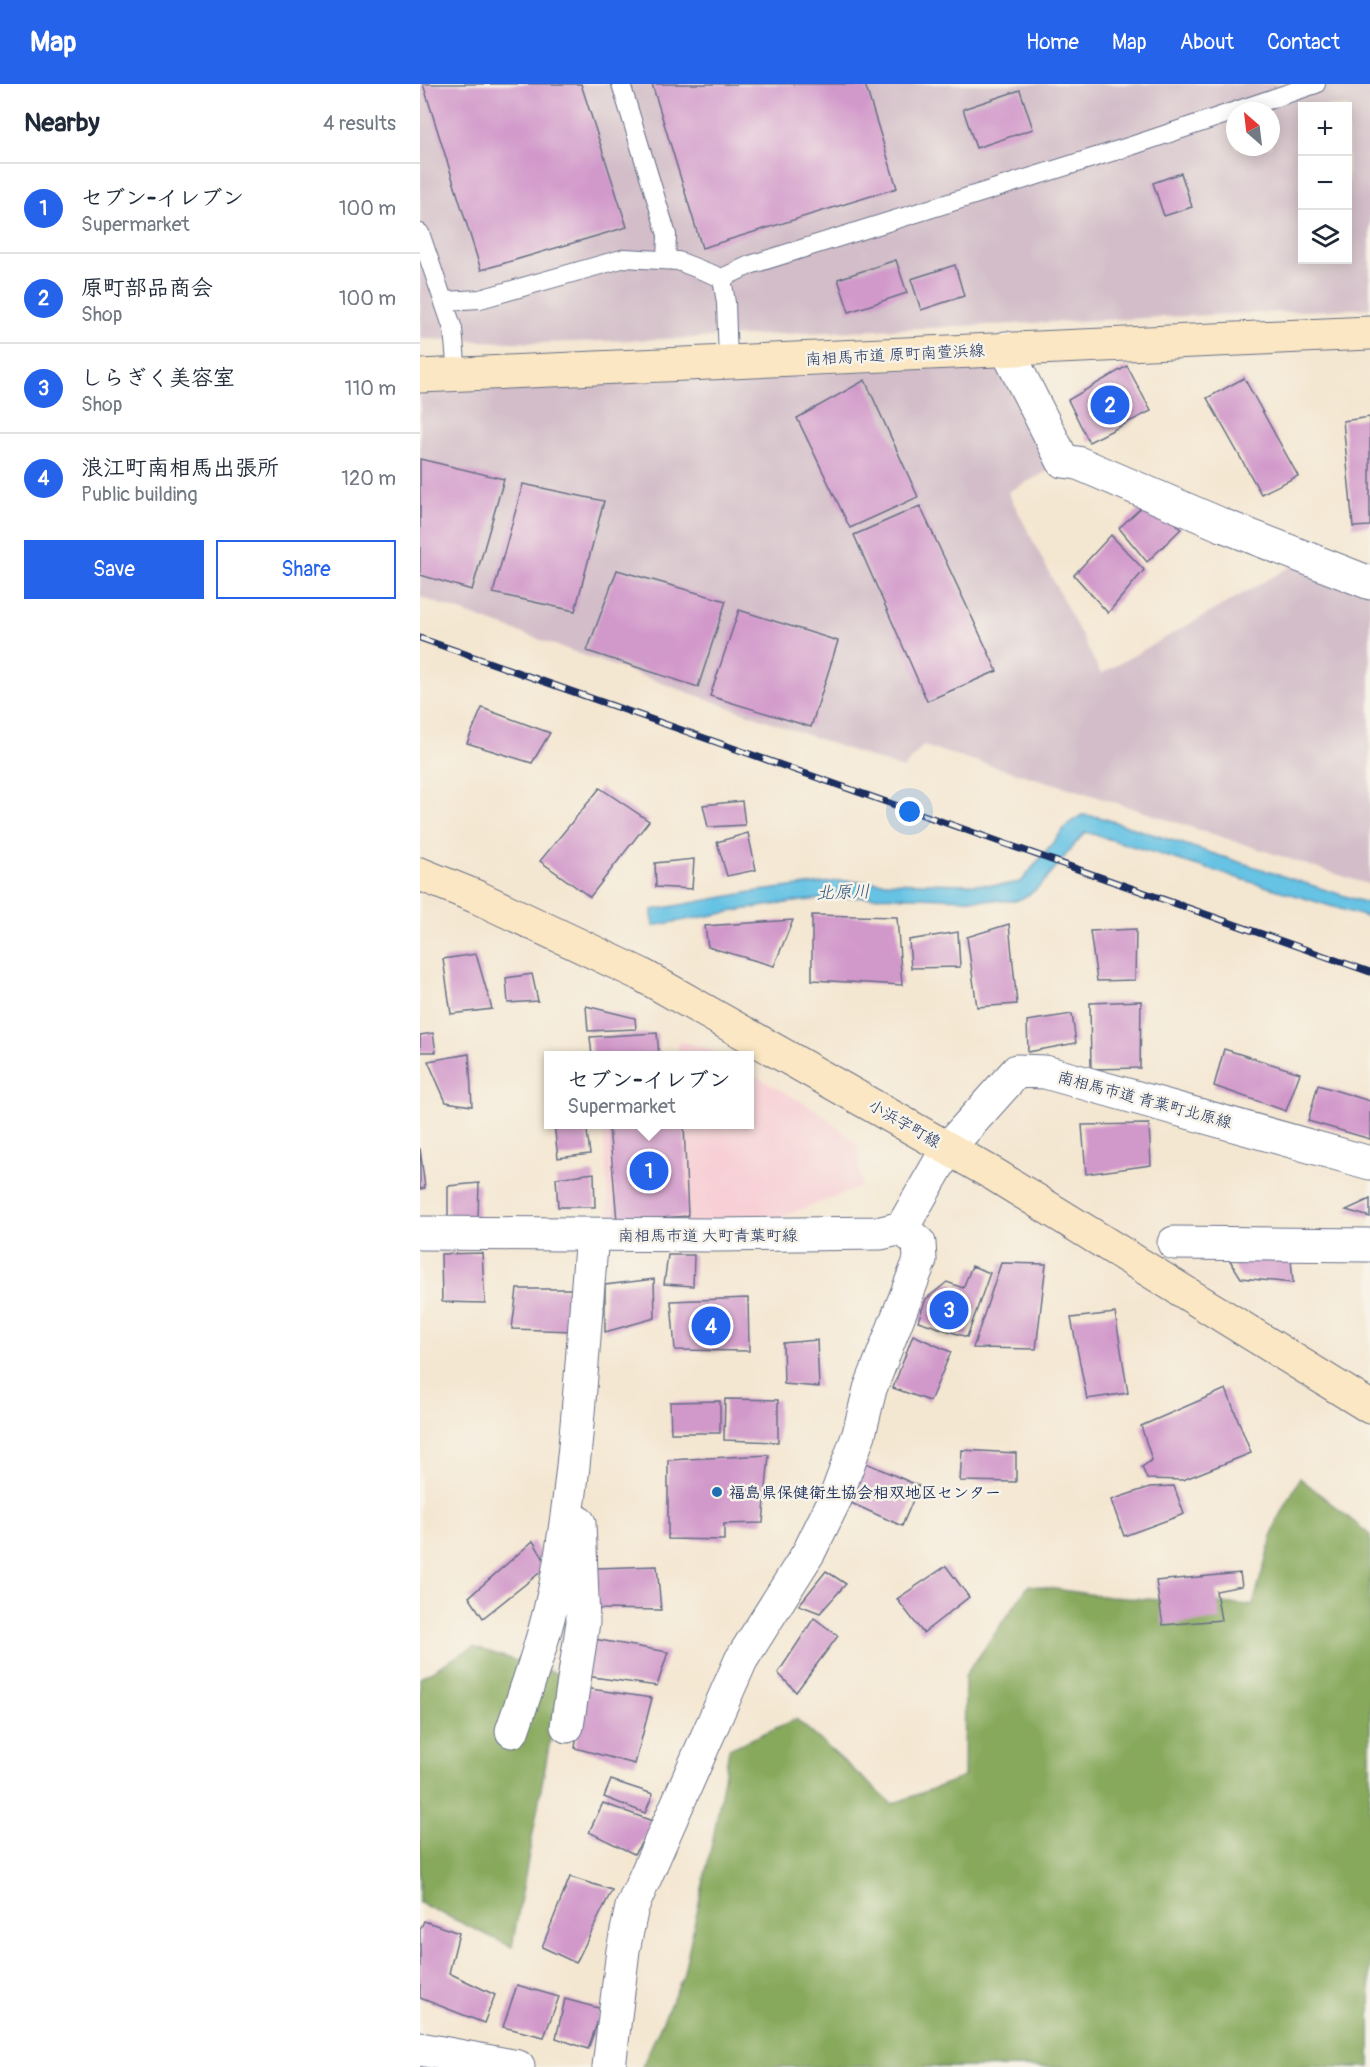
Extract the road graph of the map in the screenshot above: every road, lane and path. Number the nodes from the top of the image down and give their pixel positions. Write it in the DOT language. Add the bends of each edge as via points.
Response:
graph roads {
  1 [pos="621,84"];
  2 [pos="1316,84"];
  3 [pos="420,233"];
  4 [pos="666,260"];
  5 [pos="722,278"];
  6 [pos="444,301"];
  7 [pos="1370,333"];
  8 [pos="1006,348"];
  9 [pos="728,362"];
  10 [pos="457,374"];
  11 [pos="420,376"];
  12 [pos="1370,584"];
  13 [pos="420,874"];
  14 [pos="948,1148"];
  15 [pos="1370,1163"];
  16 [pos="903,1228"];
  17 [pos="420,1233"];
  18 [pos="592,1235"];
  19 [pos="1174,1243"];
  20 [pos="1370,1245"];
  21 [pos="1370,1407"];
  22 [pos="572,1477"];
  23 [pos="567,1726"];
  24 [pos="512,1731"];
  25 [pos="420,2049"];
  26 [pos="518,2067"];
  27 [pos="609,2067"];
  1 -- 4 [label="lane" via="667,235"];
  2 -- 5 [label="lane" via="750,265"];
  3 -- 6 [label="lane"];
  4 -- 5 [label="lane"];
  4 -- 6 [label="lane" via="625,258 480,299"];
  5 -- 9 [label="lane"];
  6 -- 10 [label="lane" via="453,329"];
  7 -- 8 [label="main road, 南相馬市道 原町南萱浜線"];
  8 -- 9 [label="main road, 南相馬市道 原町南萱浜線"];
  8 -- 12 [label="street" via="1064,461 1078,463"];
  9 -- 10 [label="main road, 南相馬市道 原町南萱浜線"];
  10 -- 11 [label="main road, 南相馬市道 原町南萱浜線"];
  13 -- 14 [label="main road, 小浜字町線" via="640,974"];
  14 -- 15 [label="street, 南相馬市道 青葉町北原線" via="1017,1071 1045,1072"];
  14 -- 16 [label="street"];
  14 -- 21 [label="main road, 小浜字町線"];
  16 -- 18 [label="street, 南相馬市道 大町青葉町線" via="881,1233"];
  16 -- 27 [label="street" via="919,1243 920,1260 870,1389 836,1497 809,1552 741,1660 632,1907"];
  17 -- 18 [label="street, 南相馬市道 大町青葉町線"];
  18 -- 22 [label="street"];
  19 -- 20 [label="street"];
  22 -- 23 [label="street" via="580,1527 583,1622"];
  22 -- 24 [label="street" via="558,1575 541,1647"];
  25 -- 26 [label="street"];
}
